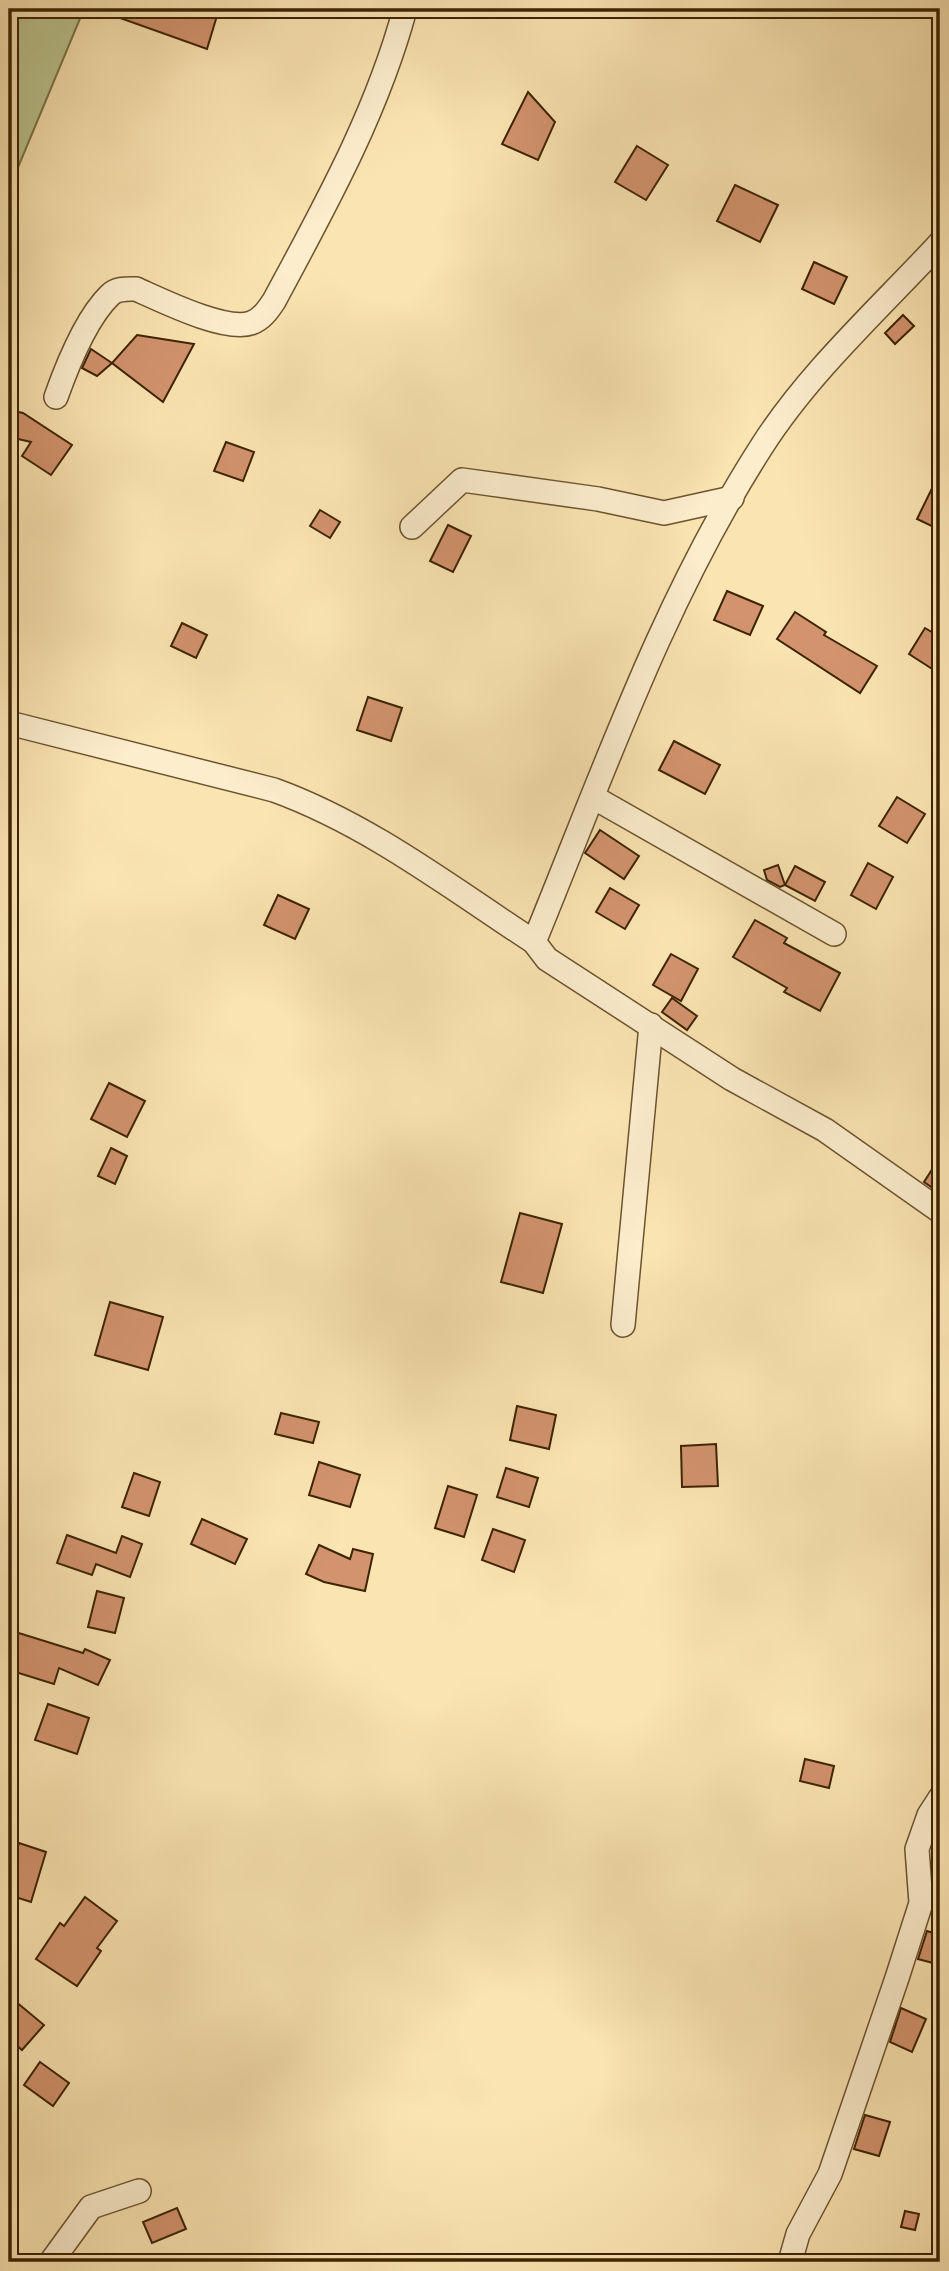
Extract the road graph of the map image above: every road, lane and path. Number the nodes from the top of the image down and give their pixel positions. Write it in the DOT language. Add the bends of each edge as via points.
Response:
graph roads {
  1 [pos="405,9"];
  2 [pos="940,243"];
  3 [pos="56,397"];
  4 [pos="732,498"];
  5 [pos="412,527"];
  6 [pos="9,723"];
  7 [pos="593,797"];
  8 [pos="834,934"];
  9 [pos="534,942"];
  10 [pos="651,1025"];
  11 [pos="940,1211"];
  12 [pos="623,1325"];
  13 [pos="940,1798"];
  14 [pos="930,1909"];
  15 [pos="139,2191"];
  16 [pos="51,2262"];
  17 [pos="790,2262"];
  1 -- 3 [label="street" via="381,85 349,160 263,316 250,324 231,325 136,289 111,293 69,361"];
  2 -- 4 [label="street" via="816,375 762,445"];
  4 -- 5 [label="street" via="664,513 462,480"];
  4 -- 7 [label="street" via="629,701"];
  6 -- 9 [label="street" via="311,803"];
  7 -- 8 [label="street"];
  7 -- 9 [label="street"];
  9 -- 10 [label="street" via="547,959"];
  10 -- 11 [label="street" via="732,1079 825,1130"];
  10 -- 12 [label="street"];
  13 -- 14 [label="street" via="917,1849"];
  14 -- 17 [label="street" via="830,2174 798,2234"];
  15 -- 16 [label="street" via="91,2207"];
}
